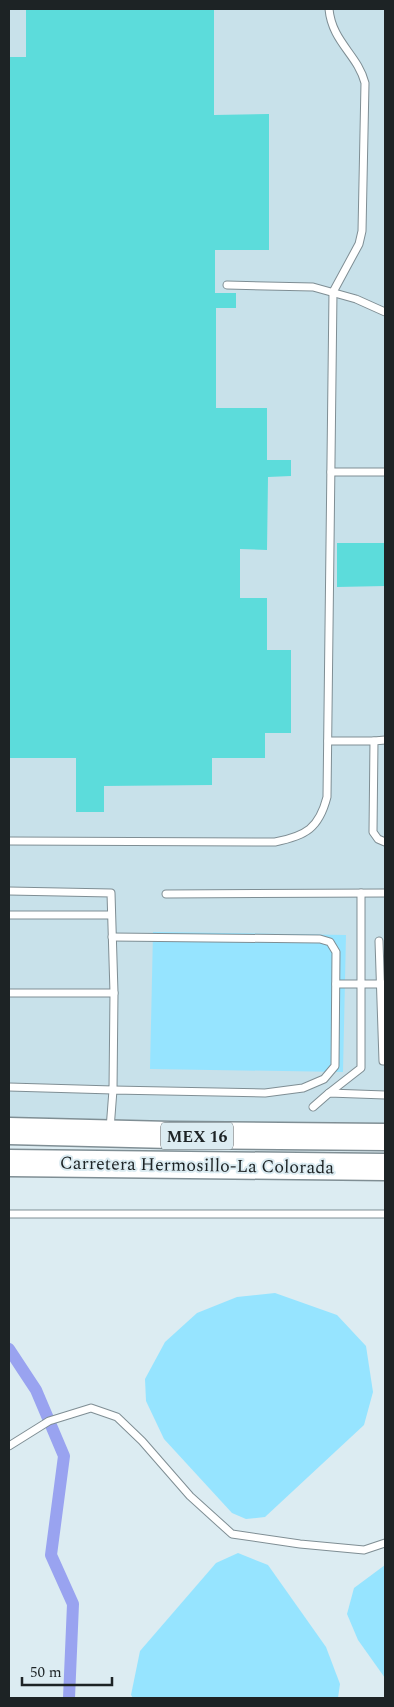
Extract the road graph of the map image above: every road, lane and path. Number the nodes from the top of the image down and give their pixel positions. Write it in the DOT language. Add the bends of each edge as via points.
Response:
graph roads {
  1 [pos="329,9"];
  2 [pos="228,285"];
  3 [pos="333,292"];
  4 [pos="385,312"];
  5 [pos="331,472"];
  6 [pos="385,472"];
  7 [pos="385,740"];
  8 [pos="328,741"];
  9 [pos="374,741"];
  10 [pos="9,841"];
  11 [pos="385,842"];
  12 [pos="9,892"];
  13 [pos="361,893"];
  14 [pos="385,893"];
  15 [pos="166,894"];
  16 [pos="111,914"];
  17 [pos="9,915"];
  18 [pos="112,937"];
  19 [pos="379,941"];
  20 [pos="336,984"];
  21 [pos="362,984"];
  22 [pos="383,984"];
  23 [pos="9,993"];
  24 [pos="114,993"];
  25 [pos="385,1060"];
  26 [pos="9,1087"];
  27 [pos="113,1090"];
  28 [pos="329,1093"];
  29 [pos="385,1094"];
  30 [pos="313,1107"];
  31 [pos="9,1131"];
  32 [pos="110,1134"];
  33 [pos="385,1137"];
  34 [pos="9,1163"];
  35 [pos="385,1167"];
  36 [pos="9,1214"];
  37 [pos="385,1214"];
  38 [pos="9,1446"];
  39 [pos="385,1543"];
  1 -- 3 [label="lane" via="333,30 362,73 365,83 362,231 359,244"];
  2 -- 3 [label="lane" via="313,287"];
  3 -- 4 [label="lane"];
  3 -- 5 [label="lane"];
  5 -- 6 [label="lane"];
  5 -- 8 [label="lane"];
  7 -- 9 [label="lane"];
  8 -- 9 [label="lane"];
  8 -- 10 [label="lane" via="327,797 322,813 315,824 289,839 275,842"];
  9 -- 11 [label="lane" via="373,832"];
  12 -- 16 [label="lane" via="111,892"];
  13 -- 14 [label="lane"];
  13 -- 15 [label="lane"];
  13 -- 21 [label="lane"];
  16 -- 17 [label="lane"];
  16 -- 18 [label="lane"];
  18 -- 20 [label="lane" via="320,939 330,942 336,952"];
  18 -- 24 [label="lane"];
  19 -- 22 [label="lane"];
  20 -- 21 [label="lane"];
  20 -- 27 [label="lane" via="336,1066 324,1079 303,1088 265,1093"];
  21 -- 22 [label="lane"];
  21 -- 28 [label="lane" via="360,1068"];
  22 -- 25 [label="lane"];
  23 -- 24 [label="lane"];
  24 -- 27 [label="lane"];
  26 -- 27 [label="lane"];
  27 -- 32 [label="lane"];
  28 -- 29 [label="lane"];
  28 -- 30 [label="lane"];
  31 -- 32 [label="highway, MEX 16"];
  32 -- 33 [label="highway, MEX 16"];
  34 -- 35 [label="highway, Carretera Hermosillo-La Colorada / MEX 16"];
  36 -- 37 [label="lane"];
  38 -- 39 [label="lane" via="49,1421 91,1408 117,1417 190,1496 232,1534 364,1550"];
}
